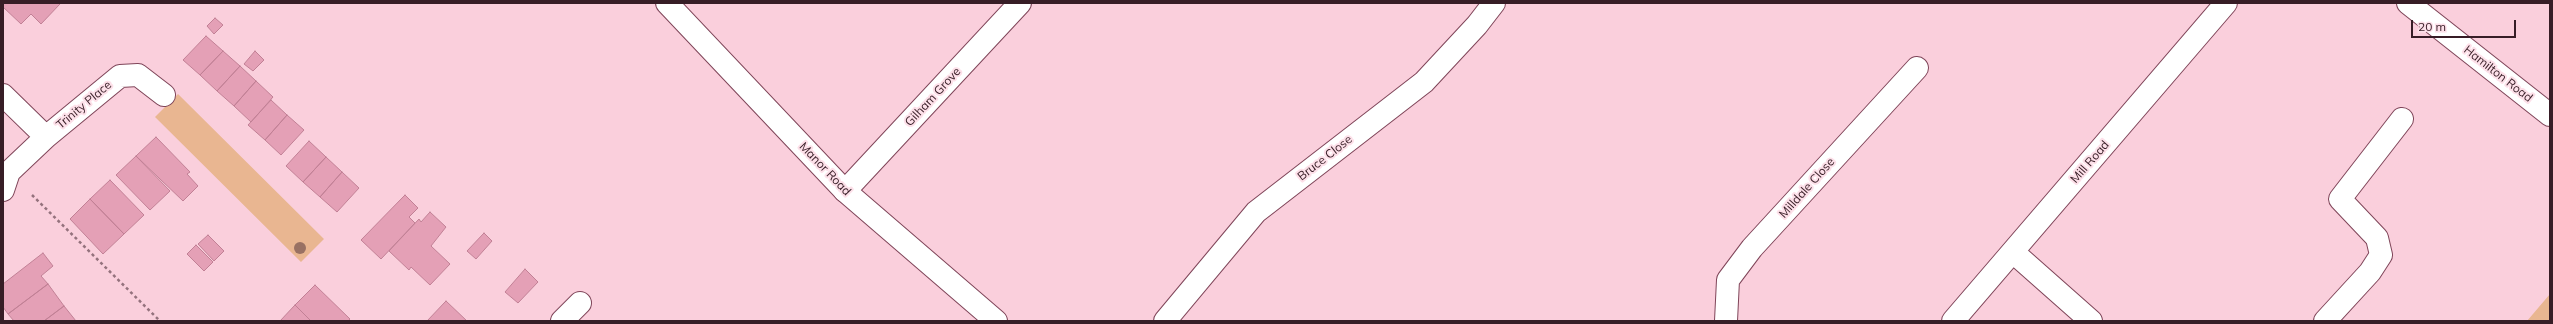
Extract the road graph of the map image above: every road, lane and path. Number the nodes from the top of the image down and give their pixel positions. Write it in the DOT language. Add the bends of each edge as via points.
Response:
graph roads {
  1 [pos="668,3"];
  2 [pos="1020,3"];
  3 [pos="1494,3"];
  4 [pos="2226,3"];
  5 [pos="2408,3"];
  6 [pos="1917,68"];
  7 [pos="3,95"];
  8 [pos="164,95"];
  9 [pos="2550,115"];
  10 [pos="2402,119"];
  11 [pos="46,137"];
  12 [pos="6,181"];
  13 [pos="845,191"];
  14 [pos="2013,252"];
  15 [pos="580,303"];
  16 [pos="160,321"];
  17 [pos="562,321"];
  18 [pos="996,321"];
  19 [pos="1165,321"];
  20 [pos="1726,321"];
  21 [pos="1952,321"];
  22 [pos="2092,321"];
  23 [pos="2325,321"];
  1 -- 13 [label="street, Manor Road"];
  2 -- 13 [label="street, Gilham Grove"];
  3 -- 19 [label="street, Bruce Close" via="1424,82 1256,212"];
  4 -- 14 [label="street, Mill Road"];
  5 -- 9 [label="street, Hamilton Road"];
  6 -- 20 [label="street, Milldale Close" via="1752,248 1728,280"];
  7 -- 11 [label="street, Trinity Place"];
  8 -- 11 [label="street, Trinity Place" via="138,75 120,76"];
  10 -- 23 [label="street" via="2340,199 2377,238 2382,255 2370,272"];
  11 -- 12 [label="street, Trinity Place"];
  12 -- 16 [label="path"];
  13 -- 18 [label="street, Manor Road"];
  14 -- 21 [label="street, Mill Road"];
  14 -- 22 [label="street"];
  15 -- 17 [label="street"];
}
